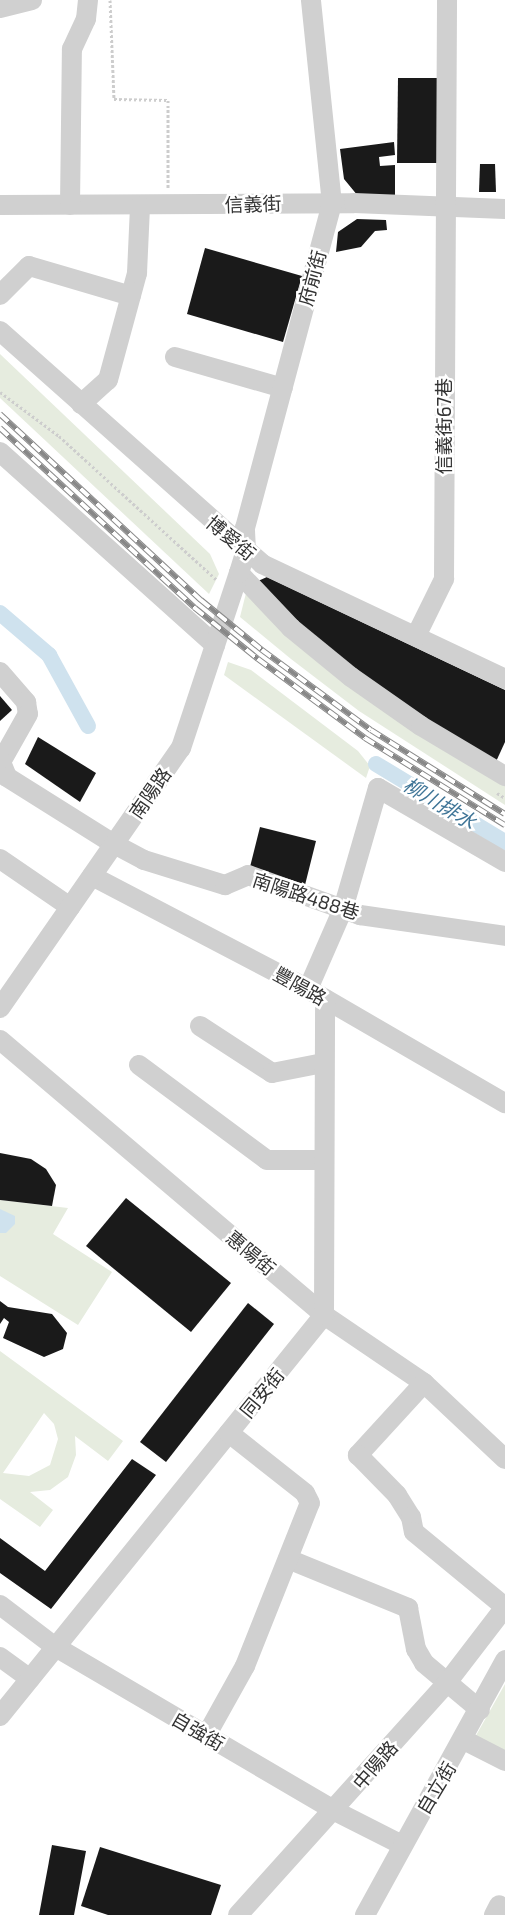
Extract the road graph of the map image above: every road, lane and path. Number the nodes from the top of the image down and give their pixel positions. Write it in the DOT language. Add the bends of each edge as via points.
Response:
graph roads {
  1 [pos="32,0"];
  2 [pos="88,0"];
  3 [pos="110,0"];
  4 [pos="311,0"];
  5 [pos="447,0"];
  6 [pos="0,8"];
  7 [pos="168,194"];
  8 [pos="332,204"];
  9 [pos="0,205"];
  10 [pos="70,205"];
  11 [pos="140,206"];
  12 [pos="445,209"];
  13 [pos="505,209"];
  14 [pos="0,296"];
  15 [pos="130,296"];
  16 [pos="0,331"];
  17 [pos="175,357"];
  18 [pos="283,388"];
  19 [pos="0,392"];
  20 [pos="80,404"];
  21 [pos="0,452"];
  22 [pos="246,550"];
  23 [pos="238,573"];
  24 [pos="232,592"];
  25 [pos="416,636"];
  26 [pos="215,645"];
  27 [pos="0,672"];
  28 [pos="505,679"];
  29 [pos="505,776"];
  30 [pos="114,844"];
  31 [pos="0,859"];
  32 [pos="505,862"];
  33 [pos="92,876"];
  34 [pos="70,907"];
  35 [pos="343,909"];
  36 [pos="505,936"];
  37 [pos="7,985"];
  38 [pos="316,994"];
  39 [pos="0,1008"];
  40 [pos="200,1026"];
  41 [pos="0,1040"];
  42 [pos="323,1063"];
  43 [pos="139,1066"];
  44 [pos="505,1103"];
  45 [pos="321,1160"];
  46 [pos="324,1315"];
  47 [pos="424,1383"];
  48 [pos="229,1433"];
  49 [pos="505,1459"];
  50 [pos="288,1560"];
  51 [pos="0,1606"];
  52 [pos="505,1607"];
  53 [pos="54,1646"];
  54 [pos="0,1657"];
  55 [pos="505,1660"];
  56 [pos="30,1679"];
  57 [pos="446,1684"];
  58 [pos="480,1710"];
  59 [pos="0,1716"];
  60 [pos="206,1736"];
  61 [pos="464,1740"];
  62 [pos="505,1761"];
  63 [pos="335,1811"];
  64 [pos="402,1845"];
  65 [pos="238,1915"];
  66 [pos="364,1915"];
  1 -- 6 [label="street"];
  2 -- 10 [label="street" via="86,19 72,49"];
  3 -- 7 [label="path" via="114,99 168,100"];
  4 -- 8 [label="street, 府前街"];
  5 -- 12 [label="street, 信義街67巷"];
  8 -- 11 [label="street, 信義街"];
  8 -- 12 [label="street, 信義街"];
  8 -- 18 [label="street, 府前街"];
  9 -- 10 [label="street, 信義街"];
  10 -- 11 [label="street, 信義街"];
  11 -- 15 [label="street" via="137,273"];
  12 -- 13 [label="street, 信義街"];
  12 -- 25 [label="street, 信義街67巷" via="444,579"];
  14 -- 15 [label="street" via="29,266"];
  15 -- 20 [label="street" via="108,380"];
  16 -- 20 [label="street, 博愛街"];
  17 -- 18 [label="street"];
  18 -- 22 [label="street, 府前街" via="245,528"];
  19 -- 24 [label="path" via="59,436 184,555"];
  20 -- 22 [label="street, 博愛街"];
  21 -- 26 [label="street"];
  22 -- 23 [label="street, 南陽路"];
  22 -- 25 [label="street, 博愛街" via="262,564"];
  23 -- 24 [label="street, 南陽路"];
  23 -- 29 [label="street" via="291,628 355,681"];
  24 -- 26 [label="street, 南陽路"];
  25 -- 28 [label="street, 博愛街"];
  26 -- 30 [label="street, 南陽路" via="181,748"];
  27 -- 30 [label="street, 南陽路488巷" via="26,702 28,714 1,762 7,777"];
  30 -- 33 [label="street, 南陽路"];
  30 -- 35 [label="street, 南陽路488巷" via="144,860 224,885 248,875"];
  31 -- 34 [label="street"];
  32 -- 35 [label="street" via="378,788"];
  33 -- 34 [label="street, 南陽路"];
  33 -- 38 [label="street, 豐陽路"];
  34 -- 37 [label="street, 南陽路"];
  35 -- 36 [label="street, 南陽路488巷" via="383,919"];
  35 -- 38 [label="street"];
  37 -- 39 [label="street, 南陽路"];
  38 -- 42 [label="street"];
  38 -- 44 [label="street, 豐陽路"];
  40 -- 42 [label="street" via="272,1073"];
  41 -- 46 [label="street, 惠陽街"];
  42 -- 45 [label="street"];
  43 -- 45 [label="street" via="267,1160"];
  45 -- 46 [label="street"];
  46 -- 47 [label="street, 惠陽街"];
  46 -- 48 [label="street, 同安街"];
  47 -- 49 [label="street, 惠陽街"];
  47 -- 52 [label="street" via="358,1455 397,1495 411,1517 414,1532"];
  48 -- 50 [label="street" via="305,1493 310,1503"];
  48 -- 53 [label="street, 同安街"];
  50 -- 57 [label="street" via="408,1608 416,1650"];
  50 -- 60 [label="street" via="245,1666"];
  51 -- 53 [label="street, 自強街"];
  52 -- 57 [label="street, 中陽路"];
  53 -- 56 [label="street, 同安街"];
  53 -- 60 [label="street, 自強街"];
  54 -- 56 [label="street"];
  55 -- 58 [label="street, 自立街"];
  56 -- 59 [label="street, 同安街"];
  57 -- 58 [label="street"];
  57 -- 63 [label="street, 中陽路"];
  58 -- 61 [label="street, 自立街"];
  60 -- 63 [label="street, 自強街"];
  61 -- 62 [label="street"];
  61 -- 64 [label="street, 自立街"];
  63 -- 64 [label="street, 自強街"];
  63 -- 65 [label="street, 中陽路"];
  64 -- 66 [label="street, 自立街"];
}
